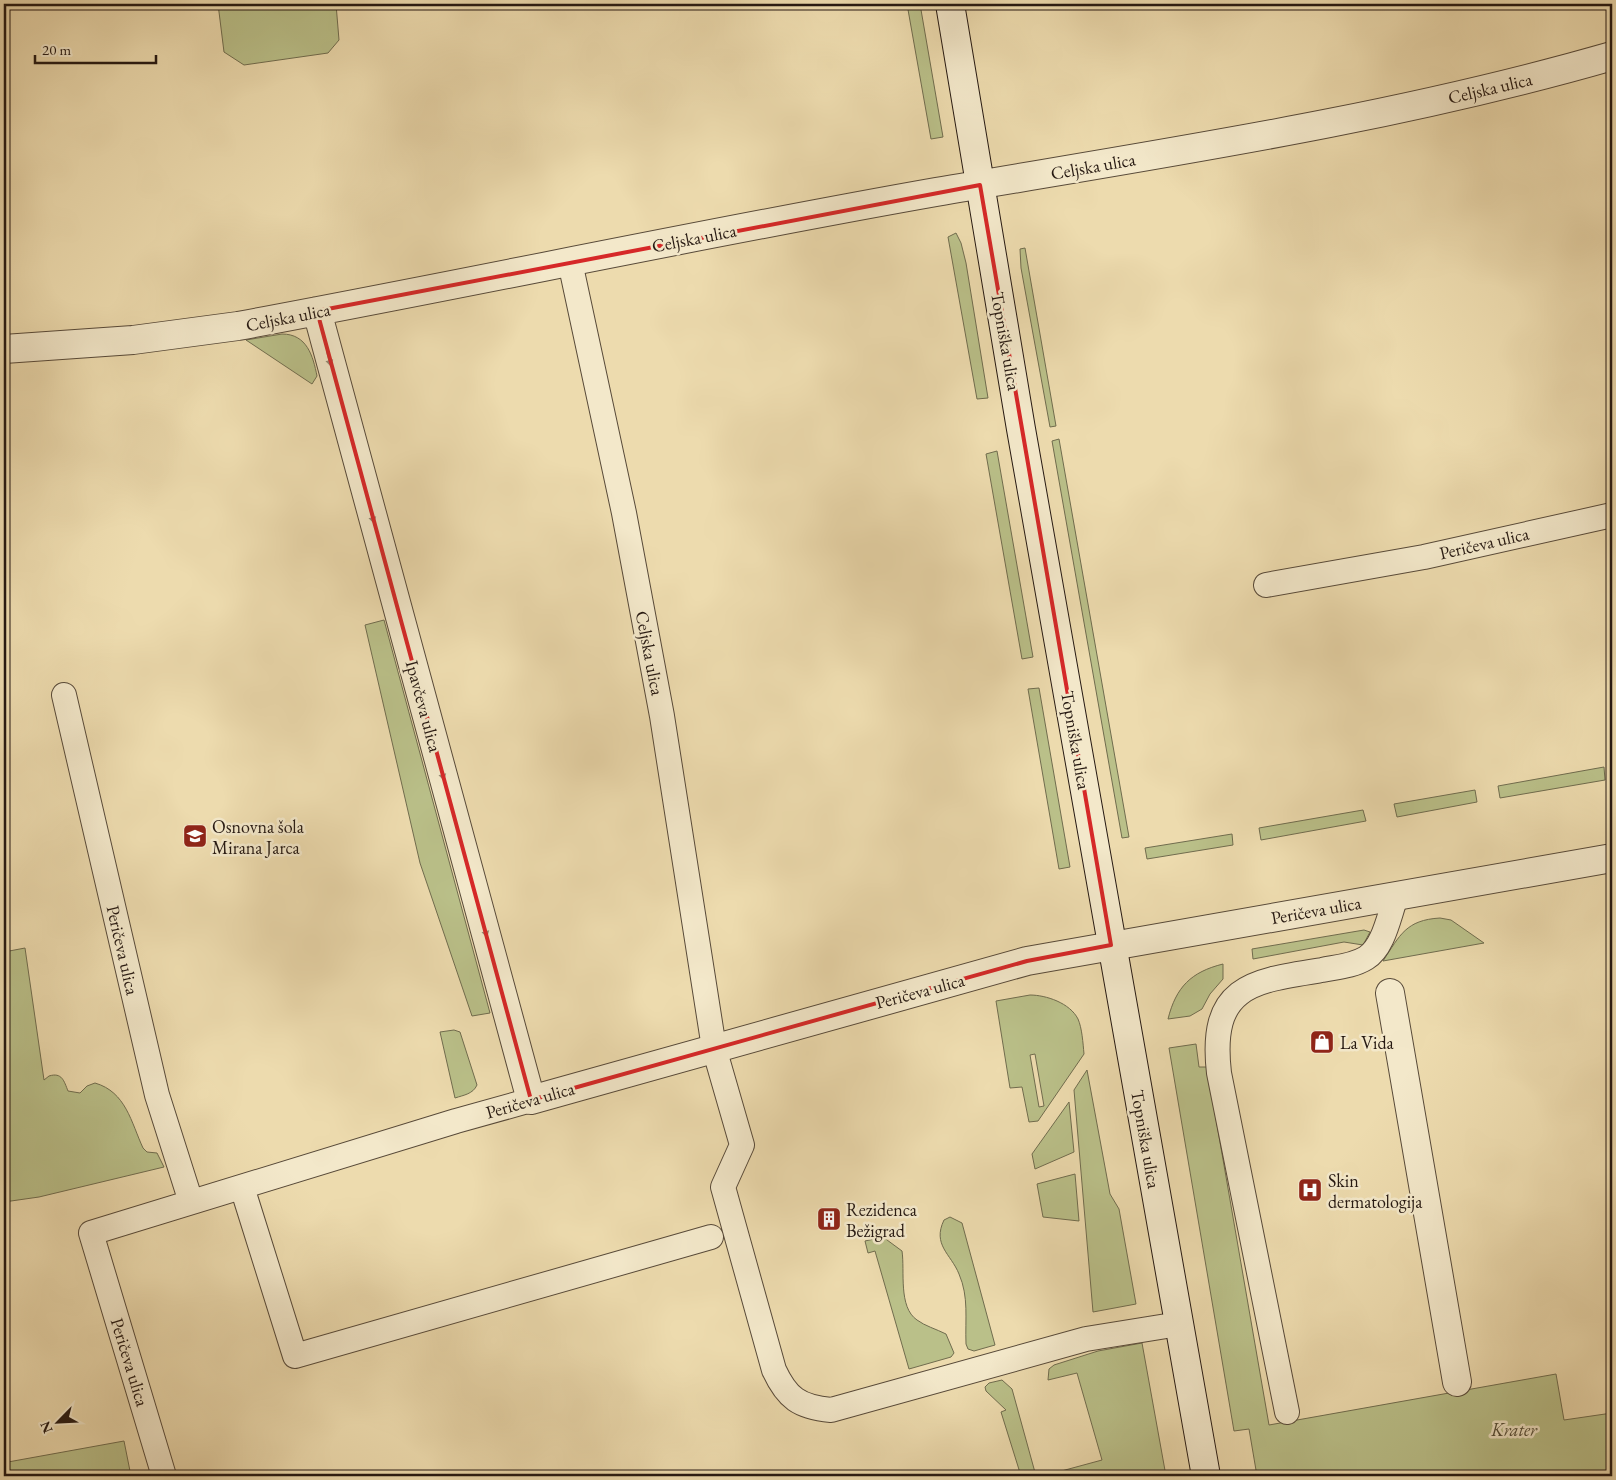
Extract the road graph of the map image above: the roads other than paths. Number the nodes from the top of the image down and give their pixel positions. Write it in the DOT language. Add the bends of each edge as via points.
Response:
graph roads {
  1 [pos="950,4"];
  2 [pos="1612,56"];
  3 [pos="980,185"];
  4 [pos="570,262"];
  5 [pos="317,312"];
  6 [pos="4,349"];
  7 [pos="1612,515"];
  8 [pos="1266,585"];
  9 [pos="64,695"];
  10 [pos="1612,858"];
  11 [pos="1396,896"];
  12 [pos="1111,945"];
  13 [pos="1390,993"];
  14 [pos="714,1048"];
  15 [pos="531,1100"];
  16 [pos="242,1187"];
  17 [pos="191,1202"];
  18 [pos="711,1237"];
  19 [pos="1179,1324"];
  20 [pos="1457,1382"];
  21 [pos="1287,1412"];
  22 [pos="164,1476"];
  23 [pos="1206,1476"];
  1 -- 3 [label="street, Topniška ulica"];
  2 -- 3 [label="street, Celjska ulica" via="1387,113"];
  3 -- 4 [label="street, Celjska ulica"];
  3 -- 12 [label="street, Topniška ulica"];
  4 -- 5 [label="street, Celjska ulica"];
  4 -- 14 [label="lane, Celjska ulica" via="624,513 662,716"];
  5 -- 6 [label="street, Celjska ulica" via="133,340"];
  5 -- 15 [label="street, Ipavčeva ulica, one-way"];
  7 -- 8 [label="lane, Peričeva ulica" via="1424,557"];
  9 -- 17 [label="lane, Peričeva ulica" via="156,1095"];
  10 -- 11 [label="street, Peričeva ulica"];
  11 -- 12 [label="street, Peričeva ulica"];
  11 -- 21 [label="lane" via="1381,938 1367,958 1346,966 1269,978 1251,985 1232,1000 1222,1019 1217,1043 1219,1073"];
  12 -- 14 [label="street, Peričeva ulica" via="1027,961"];
  12 -- 19 [label="street, Topniška ulica"];
  13 -- 20 [label="street"];
  14 -- 15 [label="street, Peričeva ulica"];
  14 -- 19 [label="lane, Celjska ulica" via="742,1145 723,1187 774,1370 792,1398 815,1408 830,1410 1086,1338"];
  15 -- 16 [label="lane, Peričeva ulica"];
  16 -- 17 [label="lane, Peričeva ulica"];
  16 -- 18 [label="lane" via="295,1356"];
  17 -- 22 [label="lane, Peričeva ulica" via="91,1233"];
  19 -- 23 [label="street, Topniška ulica"];
}
